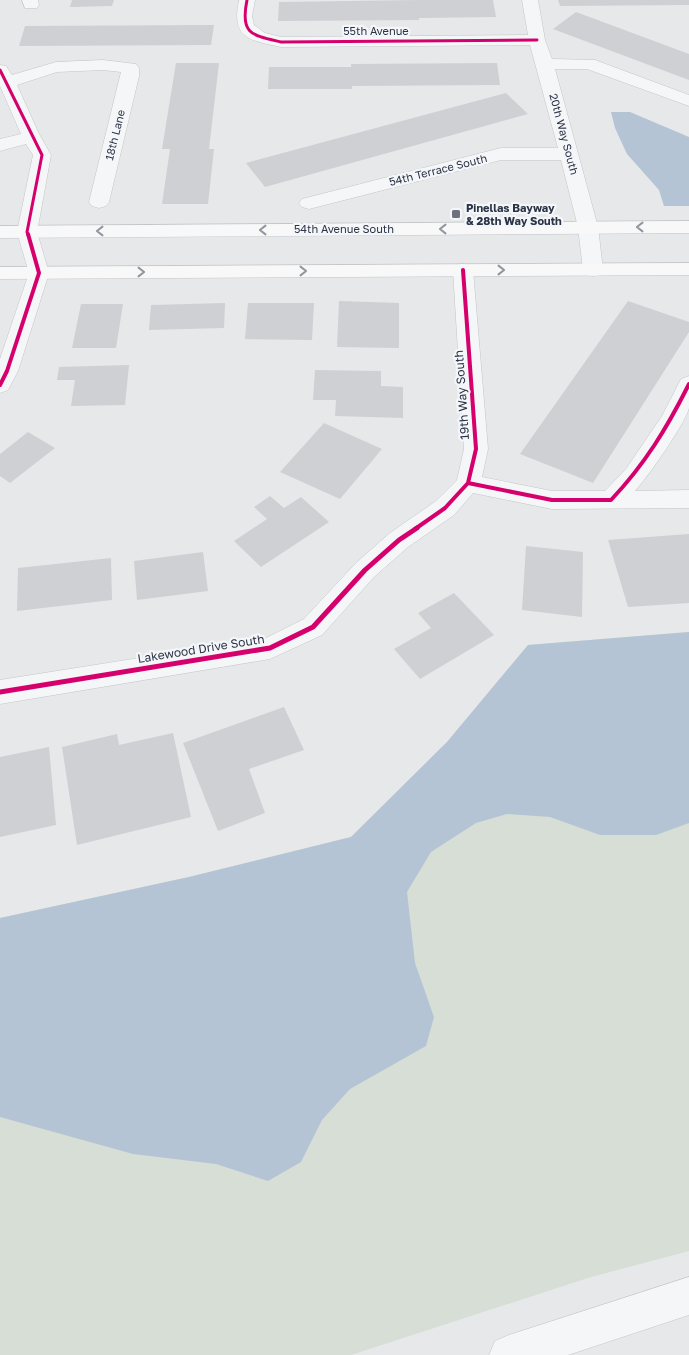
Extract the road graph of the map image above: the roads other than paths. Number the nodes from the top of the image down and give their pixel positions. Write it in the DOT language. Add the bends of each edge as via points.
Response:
graph roads {
  1 [pos="247,0"];
  2 [pos="530,0"];
  3 [pos="538,40"];
  4 [pos="546,64"];
  5 [pos="4,76"];
  6 [pos="689,101"];
  7 [pos="30,137"];
  8 [pos="0,145"];
  9 [pos="570,154"];
  10 [pos="99,202"];
  11 [pos="309,203"];
  12 [pos="588,227"];
  13 [pos="689,227"];
  14 [pos="0,232"];
  15 [pos="28,232"];
  16 [pos="689,269"];
  17 [pos="463,270"];
  18 [pos="593,270"];
  19 [pos="0,273"];
  20 [pos="39,273"];
  21 [pos="689,384"];
  22 [pos="0,385"];
  23 [pos="468,483"];
  24 [pos="689,499"];
  25 [pos="611,500"];
  26 [pos="445,508"];
  27 [pos="0,692"];
  28 [pos="689,1296"];
  29 [pos="509,1355"];
  1 -- 3 [label="street, 55th Avenue" via="244,21 250,30 261,38 281,42"];
  2 -- 3 [label="street, 20th Way South"];
  3 -- 4 [label="street, 20th Way South"];
  4 -- 6 [label="street" via="589,64"];
  4 -- 9 [label="street, 20th Way South"];
  5 -- 7 [label="street"];
  5 -- 10 [label="street, 18th Lane" via="56,67 103,65 130,68"];
  7 -- 8 [label="street"];
  7 -- 15 [label="street" via="42,155"];
  9 -- 11 [label="street, 54th Terrace South" via="502,154"];
  9 -- 12 [label="street, 20th Way South"];
  13 -- 12 [label="main road, 54th Avenue South, one-way"];
  12 -- 15 [label="main road, 54th Avenue South, one-way"];
  12 -- 18 [label="street, 20th Way South"];
  14 -- 15 [label="main road, 54th Avenue South"];
  15 -- 20 [label="street"];
  16 -- 18 [label="main road"];
  17 -- 18 [label="main road, one-way"];
  20 -- 17 [label="main road, one-way"];
  17 -- 23 [label="street, 19th Way South" via="476,449"];
  19 -- 20 [label="main road"];
  20 -- 22 [label="street"];
  21 -- 25 [label="street" via="672,420 635,475"];
  23 -- 25 [label="street" via="552,500"];
  23 -- 26 [label="street, 19th Way South"];
  24 -- 25 [label="street"];
  26 -- 27 [label="street, Lakewood Drive South" via="399,540 364,570 314,627 270,648"];
  28 -- 29 [label="street"];
}
